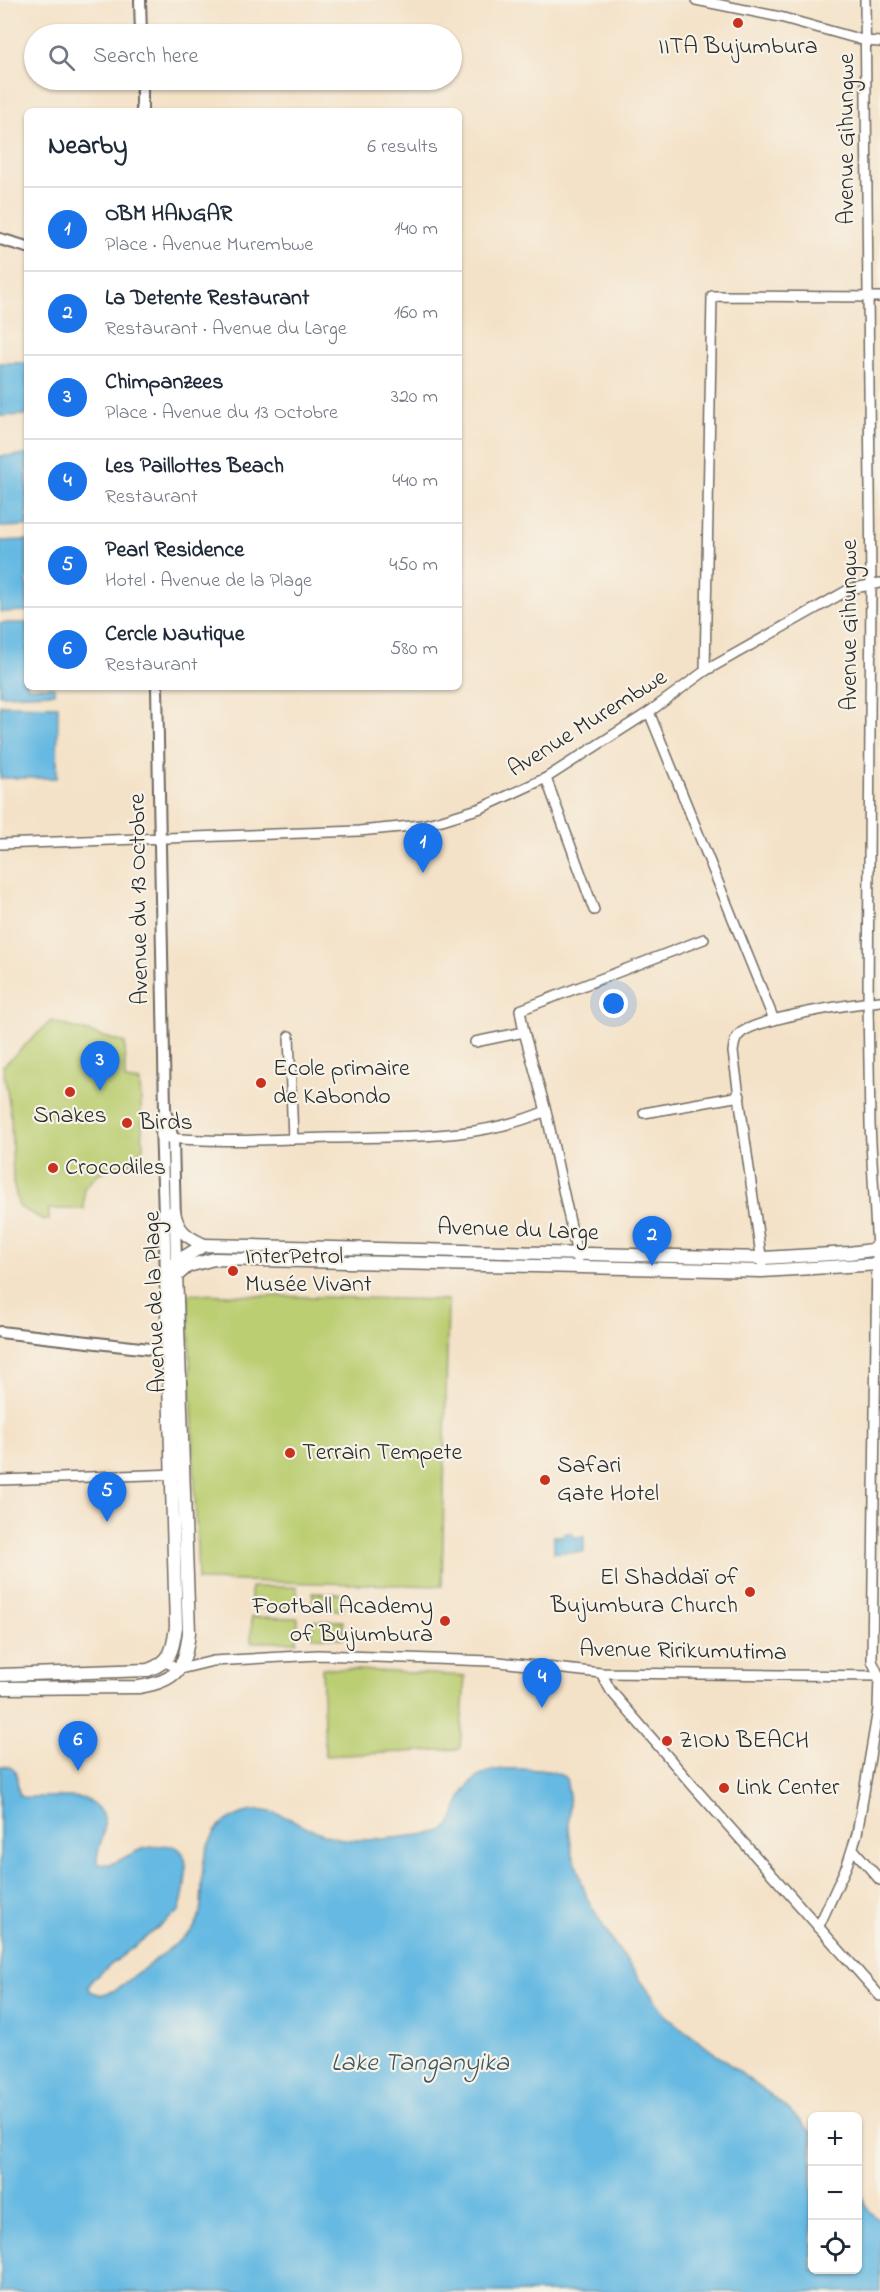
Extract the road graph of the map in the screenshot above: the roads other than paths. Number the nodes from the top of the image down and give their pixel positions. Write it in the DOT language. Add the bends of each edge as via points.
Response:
graph roads {
  1 [pos="141,0"];
  2 [pos="696,0"];
  3 [pos="865,0"];
  4 [pos="141,24"];
  5 [pos="866,41"];
  6 [pos="880,42"];
  7 [pos="142,90"];
  8 [pos="142,108"];
  9 [pos="0,239"];
  10 [pos="24,246"];
  11 [pos="867,297"];
  12 [pos="880,297"];
  13 [pos="875,583"];
  14 [pos="705,671"];
  15 [pos="157,690"];
  16 [pos="649,712"];
  17 [pos="546,778"];
  18 [pos="160,839"];
  19 [pos="0,844"];
  20 [pos="594,910"];
  21 [pos="704,939"];
  22 [pos="880,1001"];
  23 [pos="868,1002"];
  24 [pos="774,1020"];
  25 [pos="524,1032"];
  26 [pos="289,1036"];
  27 [pos="476,1042"];
  28 [pos="740,1096"];
  29 [pos="165,1110"];
  30 [pos="546,1111"];
  31 [pos="644,1113"];
  32 [pos="875,1124"];
  33 [pos="168,1138"];
  34 [pos="293,1139"];
  35 [pos="174,1211"];
  36 [pos="204,1245"];
  37 [pos="879,1249"];
  38 [pos="266,1252"];
  39 [pos="577,1254"];
  40 [pos="763,1258"];
  41 [pos="879,1264"];
  42 [pos="579,1268"];
  43 [pos="762,1271"];
  44 [pos="171,1274"];
  45 [pos="0,1332"];
  46 [pos="174,1352"];
  47 [pos="178,1474"];
  48 [pos="0,1480"];
  49 [pos="165,1662"];
  50 [pos="180,1669"];
  51 [pos="601,1673"];
  52 [pos="0,1675"];
  53 [pos="880,1676"];
  54 [pos="0,1688"];
  55 [pos="853,1849"];
  56 [pos="880,1880"];
  57 [pos="818,1928"];
  58 [pos="880,1996"];
  1 -- 4 [label="street"];
  2 -- 5 [label="street" via="780,17"];
  3 -- 5 [label="street, Avenue Gihungwe"];
  5 -- 6 [label="street"];
  5 -- 11 [label="street, Avenue Gihungwe"];
  7 -- 8 [label="street"];
  9 -- 10 [label="street"];
  11 -- 12 [label="street"];
  11 -- 13 [label="street, Avenue Gihungwe"];
  11 -- 14 [label="street" via="712,296"];
  13 -- 14 [label="street, Avenue Murembwe" via="850,589"];
  13 -- 23 [label="street, Avenue Gihungwe"];
  14 -- 16 [label="street, Avenue Murembwe"];
  15 -- 18 [label="street, Avenue du 13 Octobre"];
  16 -- 17 [label="street, Avenue Murembwe"];
  16 -- 24 [label="street"];
  17 -- 18 [label="street, Avenue Murembwe" via="481,808 422,825"];
  17 -- 20 [label="street"];
  18 -- 19 [label="street, Avenue Murembwe"];
  18 -- 29 [label="street, Avenue du 13 Octobre"];
  21 -- 25 [label="street" via="520,1010"];
  22 -- 23 [label="street"];
  23 -- 24 [label="street"];
  23 -- 32 [label="street, Avenue Gihungwe"];
  24 -- 28 [label="street" via="741,1032 734,1041"];
  25 -- 27 [label="street"];
  25 -- 30 [label="street"];
  26 -- 34 [label="street"];
  28 -- 31 [label="street"];
  28 -- 40 [label="street"];
  29 -- 33 [label="street, Avenue de la Plage" via="161,1124"];
  30 -- 34 [label="street" via="470,1134"];
  30 -- 39 [label="street"];
  32 -- 37 [label="street, Avenue Gihungwe"];
  33 -- 34 [label="street"];
  33 -- 35 [label="street, Avenue de la Plage"];
  33 -- 44 [label="street, Avenue de la Plage" via="162,1213"];
  35 -- 36 [label="main road" via="179,1228"];
  35 -- 44 [label="street, Avenue de la Plage"];
  36 -- 38 [label="main road, Avenue du Large"];
  36 -- 44 [label="main road"];
  37 -- 40 [label="main road, Avenue du Large"];
  37 -- 41 [label="street, Avenue Gihungwe"];
  38 -- 39 [label="main road, Avenue du Large"];
  38 -- 42 [label="main road, Avenue du Large"];
  38 -- 44 [label="main road, Avenue du Large" via="196,1263"];
  39 -- 40 [label="main road, Avenue du Large"];
  39 -- 42 [label="street"];
  40 -- 43 [label="street"];
  41 -- 43 [label="main road, Avenue du Large"];
  41 -- 53 [label="street, Avenue Gihungwe" via="872,1661"];
  42 -- 43 [label="main road, Avenue du Large"];
  44 -- 46 [label="main road, Avenue de la Plage"];
  45 -- 46 [label="street"];
  46 -- 47 [label="main road, Avenue de la Plage"];
  47 -- 48 [label="street"];
  47 -- 49 [label="main road, Avenue de la Plage" via="176,1627 171,1653"];
  47 -- 50 [label="main road, Avenue de la Plage" via="189,1632 186,1659"];
  49 -- 50 [label="street"];
  49 -- 52 [label="main road" via="148,1670"];
  50 -- 51 [label="street, Avenue Ririkumutima" via="213,1661 318,1655 490,1661"];
  50 -- 54 [label="main road" via="164,1682 139,1687"];
  51 -- 53 [label="street, Avenue Ririkumutima"];
  51 -- 57 [label="street" via="618,1700"];
  53 -- 55 [label="street, Avenue Gihungwe" via="878,1709"];
  55 -- 56 [label="street"];
  55 -- 57 [label="street, Avenue Gihungwe"];
  57 -- 58 [label="street"];
}
